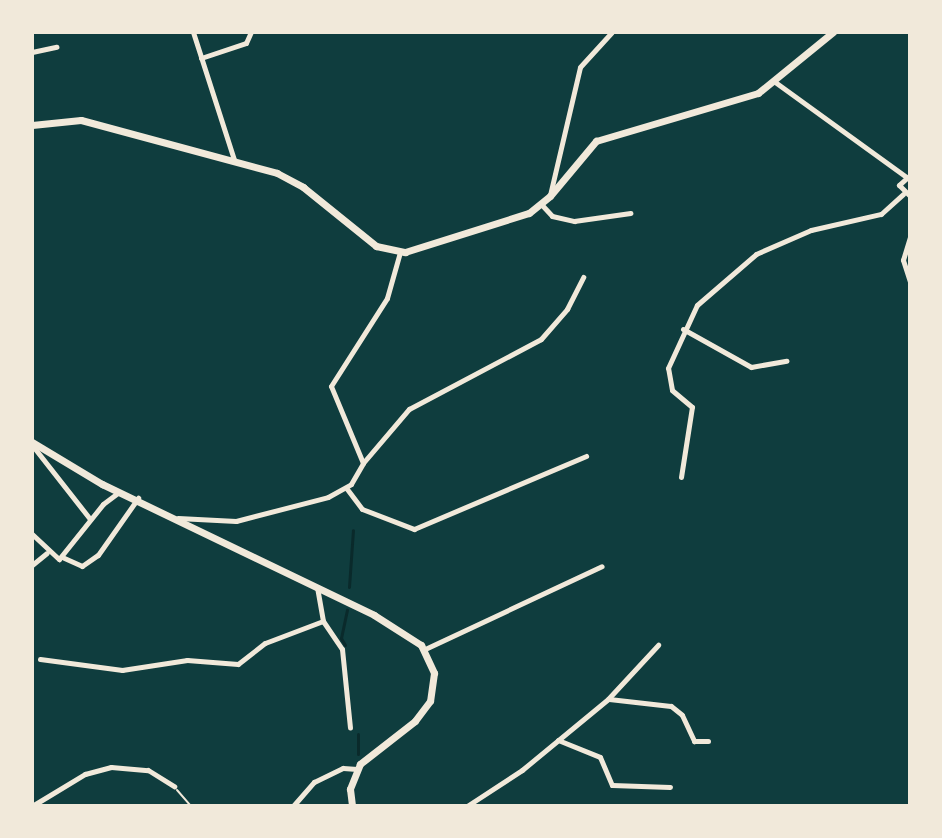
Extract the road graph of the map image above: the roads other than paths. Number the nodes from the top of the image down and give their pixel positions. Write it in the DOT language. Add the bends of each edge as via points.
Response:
graph roads {
  1 [pos="193,32"];
  2 [pos="251,32"];
  3 [pos="612,32"];
  4 [pos="833,32"];
  5 [pos="56,47"];
  6 [pos="32,52"];
  7 [pos="201,58"];
  8 [pos="775,82"];
  9 [pos="32,125"];
  10 [pos="234,160"];
  11 [pos="907,175"];
  12 [pos="907,195"];
  13 [pos="546,200"];
  14 [pos="630,213"];
  15 [pos="910,237"];
  16 [pos="400,252"];
  17 [pos="583,277"];
  18 [pos="910,282"];
  19 [pos="683,329"];
  20 [pos="786,361"];
  21 [pos="32,444"];
  22 [pos="586,456"];
  23 [pos="363,463"];
  24 [pos="681,477"];
  25 [pos="347,489"];
  26 [pos="120,492"];
  27 [pos="138,498"];
  28 [pos="178,518"];
  29 [pos="90,519"];
  30 [pos="32,534"];
  31 [pos="47,553"];
  32 [pos="62,557"];
  33 [pos="32,565"];
  34 [pos="602,566"];
  35 [pos="316,586"];
  36 [pos="323,621"];
  37 [pos="658,645"];
  38 [pos="425,649"];
  39 [pos="40,659"];
  40 [pos="608,699"];
  41 [pos="350,728"];
  42 [pos="558,740"];
  43 [pos="708,741"];
  44 [pos="357,769"];
  45 [pos="174,786"];
  46 [pos="670,787"];
  47 [pos="32,806"];
  48 [pos="293,806"];
  49 [pos="352,806"];
  50 [pos="467,806"];
  1 -- 7 [label="street"];
  2 -- 7 [label="street" via="246,43"];
  3 -- 13 [label="street" via="580,67"];
  4 -- 8 [label="street"];
  5 -- 6 [label="street"];
  7 -- 10 [label="street"];
  8 -- 11 [label="street"];
  8 -- 13 [label="street" via="710,110 603,138 585,150"];
  9 -- 10 [label="street" via="73,118"];
  10 -- 16 [label="street" via="289,178 376,246"];
  11 -- 12 [label="street" via="899,185"];
  12 -- 19 [label="street" via="881,214 811,230 756,254 708,292"];
  13 -- 14 [label="street" via="552,216 574,221"];
  13 -- 16 [label="street" via="511,219"];
  15 -- 18 [label="street" via="903,264"];
  16 -- 23 [label="street" via="387,298 331,386"];
  17 -- 23 [label="street" via="563,315 541,339 409,409"];
  19 -- 20 [label="street" via="751,367"];
  19 -- 24 [label="street" via="667,374 674,393 692,407"];
  21 -- 26 [label="street"];
  21 -- 29 [label="street"];
  22 -- 25 [label="street" via="414,529 362,509"];
  23 -- 25 [label="street"];
  25 -- 28 [label="street" via="236,521"];
  26 -- 27 [label="street"];
  26 -- 29 [label="street"];
  27 -- 28 [label="street"];
  27 -- 32 [label="street" via="98,555 82,566"];
  28 -- 35 [label="street"];
  29 -- 32 [label="street"];
  30 -- 31 [label="street"];
  31 -- 32 [label="street"];
  31 -- 33 [label="street"];
  34 -- 38 [label="street"];
  35 -- 36 [label="street"];
  35 -- 38 [label="street" via="402,630"];
  36 -- 39 [label="street" via="265,643 238,664 187,660 122,670"];
  36 -- 41 [label="street" via="342,649"];
  37 -- 40 [label="street"];
  38 -- 44 [label="street" via="434,680 428,707 373,749"];
  40 -- 42 [label="street"];
  40 -- 43 [label="street" via="671,706 682,715 694,741"];
  42 -- 46 [label="street" via="602,759 612,785"];
  42 -- 50 [label="street"];
  44 -- 48 [label="street" via="343,768 314,782"];
  44 -- 49 [label="street" via="350,789"];
  45 -- 47 [label="street" via="148,770 111,767 85,774"];
}
